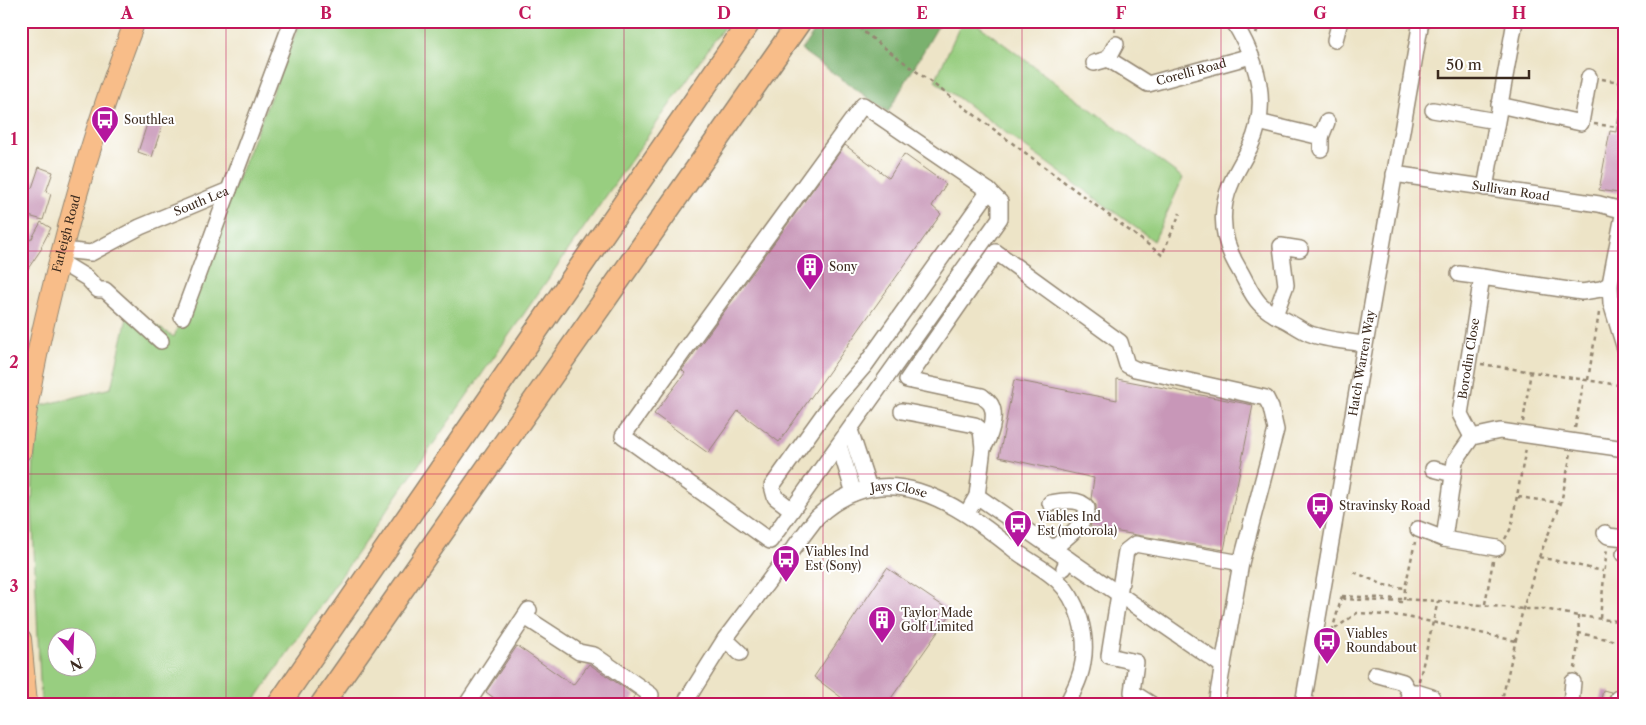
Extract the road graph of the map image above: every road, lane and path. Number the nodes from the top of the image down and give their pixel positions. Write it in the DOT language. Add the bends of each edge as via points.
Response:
graph roads {
  1 [pos="135,21"];
  2 [pos="292,21"];
  3 [pos="750,21"];
  4 [pos="800,21"];
  5 [pos="869,21"];
  6 [pos="1233,21"];
  7 [pos="1340,21"];
  8 [pos="1420,21"];
  9 [pos="1515,21"];
  10 [pos="1335,40"];
  11 [pos="1116,44"];
  12 [pos="1251,56"];
  13 [pos="1589,77"];
  14 [pos="1625,83"];
  15 [pos="1499,106"];
  16 [pos="1433,110"];
  17 [pos="1496,121"];
  18 [pos="1258,122"];
  19 [pos="1327,122"];
  20 [pos="1581,123"];
  21 [pos="1625,128"];
  22 [pos="1394,174"];
  23 [pos="1485,188"];
  24 [pos="229,190"];
  25 [pos="989,190"];
  26 [pos="1624,210"];
  27 [pos="1180,213"];
  28 [pos="1300,249"];
  29 [pos="61,255"];
  30 [pos="1459,274"];
  31 [pos="1482,277"];
  32 [pos="1610,284"];
  33 [pos="1599,313"];
  34 [pos="1275,315"];
  35 [pos="182,317"];
  36 [pos="161,341"];
  37 [pos="1364,344"];
  38 [pos="1625,348"];
  39 [pos="1468,362"];
  40 [pos="1531,371"];
  41 [pos="853,378"];
  42 [pos="1584,380"];
  43 [pos="1588,380"];
  44 [pos="1625,386"];
  45 [pos="877,391"];
  46 [pos="902,411"];
  47 [pos="850,430"];
  48 [pos="1525,434"];
  49 [pos="1472,437"];
  50 [pos="1573,441"];
  51 [pos="838,446"];
  52 [pos="984,448"];
  53 [pos="1625,449"];
  54 [pos="21,451"];
  55 [pos="1434,469"];
  56 [pos="821,470"];
  57 [pos="1453,474"];
  58 [pos="848,476"];
  59 [pos="869,488"];
  60 [pos="854,493"];
  61 [pos="977,496"];
  62 [pos="1517,497"];
  63 [pos="1050,503"];
  64 [pos="1561,503"];
  65 [pos="792,510"];
  66 [pos="966,514"];
  67 [pos="1418,529"];
  68 [pos="1607,534"];
  69 [pos="1625,538"];
  70 [pos="1444,540"];
  71 [pos="1497,548"];
  72 [pos="1053,549"];
  73 [pos="1539,557"];
  74 [pos="1068,560"];
  75 [pos="1242,563"];
  76 [pos="1603,571"];
  77 [pos="1354,572"];
  78 [pos="1058,580"];
  79 [pos="1405,588"];
  80 [pos="1115,591"];
  81 [pos="1404,600"];
  82 [pos="1438,601"];
  83 [pos="1485,604"];
  84 [pos="1522,609"];
  85 [pos="1578,616"];
  86 [pos="1600,618"];
  87 [pos="1432,622"];
  88 [pos="1625,622"];
  89 [pos="1332,631"];
  90 [pos="1579,633"];
  91 [pos="1322,637"];
  92 [pos="21,639"];
  93 [pos="725,639"];
  94 [pos="1516,641"];
  95 [pos="1625,643"];
  96 [pos="740,653"];
  97 [pos="1223,666"];
  98 [pos="1375,674"];
  99 [pos="1573,682"];
  100 [pos="1411,696"];
  101 [pos="1432,697"];
  102 [pos="27,704"];
  103 [pos="279,704"];
  104 [pos="322,704"];
  105 [pos="467,704"];
  106 [pos="646,704"];
  107 [pos="684,704"];
  108 [pos="1067,704"];
  109 [pos="1152,704"];
  110 [pos="1216,704"];
  111 [pos="1304,704"];
  112 [pos="1501,704"];
  113 [pos="1571,704"];
  1 -- 29 [label="main road, Farleigh Road" via="91,146"];
  2 -- 24 [label="street, South Lea"];
  3 -- 103 [label="highway"];
  4 -- 104 [label="highway"];
  5 -- 27 [label="path" via="861,30 1162,255"];
  6 -- 12 [label="street"];
  7 -- 10 [label="street"];
  8 -- 22 [label="street, Hatch Warren Way"];
  9 -- 15 [label="street"];
  11 -- 12 [label="street, Corelli Road" via="1101,61 1148,84"];
  12 -- 18 [label="street" via="1257,72"];
  13 -- 14 [label="path"];
  13 -- 20 [label="street"];
  15 -- 17 [label="street"];
  15 -- 20 [label="street"];
  16 -- 17 [label="street"];
  17 -- 23 [label="street"];
  18 -- 19 [label="street" via="1321,143"];
  18 -- 34 [label="street" via="1251,145 1230,184 1223,214 1224,229 1234,261 1259,303"];
  20 -- 21 [label="path"];
  22 -- 23 [label="street, Sullivan Road"];
  22 -- 37 [label="street, Hatch Warren Way"];
  23 -- 26 [label="street, Sullivan Road"];
  24 -- 29 [label="street, South Lea" via="91,252"];
  24 -- 35 [label="street"];
  25 -- 41 [label="street"];
  25 -- 45 [label="street" via="1000,202 1000,218"];
  25 -- 65 [label="street" via="863,105 623,436 770,541"];
  26 -- 32 [label="street"];
  28 -- 34 [label="street" via="1281,246 1286,285"];
  29 -- 36 [label="street"];
  29 -- 54 [label="main road, Farleigh Road" via="35,368"];
  30 -- 31 [label="street"];
  31 -- 32 [label="street" via="1582,292"];
  31 -- 39 [label="street, Borodin Close"];
  32 -- 38 [label="street" via="1611,303"];
  33 -- 43 [label="path"];
  34 -- 37 [label="street" via="1309,333"];
  37 -- 111 [label="street, Hatch Warren Way"];
  39 -- 40 [label="path"];
  39 -- 49 [label="street, Borodin Close" via="1460,414"];
  40 -- 42 [label="path"];
  40 -- 48 [label="path"];
  41 -- 45 [label="street"];
  41 -- 65 [label="street" via="772,486 775,497"];
  42 -- 43 [label="path"];
  42 -- 50 [label="path"];
  43 -- 44 [label="path"];
  45 -- 47 [label="street"];
  46 -- 52 [label="street" via="975,425 981,430"];
  47 -- 51 [label="street"];
  47 -- 59 [label="street"];
  48 -- 49 [label="street" via="1500,431"];
  48 -- 50 [label="street"];
  48 -- 62 [label="path"];
  49 -- 57 [label="street" via="1455,461"];
  50 -- 53 [label="street"];
  50 -- 64 [label="path"];
  51 -- 56 [label="street"];
  51 -- 58 [label="street"];
  52 -- 61 [label="street"];
  52 -- 75 [label="street" via="989,440 993,415 990,402 982,396 908,380 996,252 1120,342 1128,365 1135,369 1266,398 1276,430"];
  55 -- 57 [label="street"];
  56 -- 58 [label="street" via="834,470"];
  56 -- 65 [label="street"];
  57 -- 70 [label="street"];
  58 -- 60 [label="street"];
  59 -- 60 [label="street, Jays Close"];
  59 -- 66 [label="street, Jays Close" via="889,487 925,493"];
  60 -- 93 [label="street, Jays Close" via="830,505 817,517"];
  61 -- 66 [label="street"];
  61 -- 72 [label="street"];
  62 -- 64 [label="path"];
  62 -- 71 [label="path" via="1511,528"];
  63 -- 72 [label="street" via="1077,501 1087,508 1079,525"];
  64 -- 73 [label="path"];
  66 -- 78 [label="street, Jays Close"];
  67 -- 70 [label="street"];
  67 -- 79 [label="path"];
  68 -- 69 [label="street"];
  68 -- 76 [label="path"];
  70 -- 71 [label="street"];
  71 -- 83 [label="path"];
  72 -- 74 [label="street"];
  73 -- 76 [label="path"];
  73 -- 84 [label="path"];
  74 -- 78 [label="street"];
  74 -- 80 [label="street"];
  75 -- 80 [label="street" via="1135,544 1126,551"];
  75 -- 97 [label="street"];
  76 -- 86 [label="path"];
  77 -- 79 [label="path" via="1384,585"];
  78 -- 108 [label="street, Jays Close" via="1074,603 1084,641 1080,676"];
  79 -- 81 [label="path"];
  80 -- 97 [label="street"];
  80 -- 109 [label="street" via="1109,656 1136,662 1132,692"];
  81 -- 82 [label="path"];
  81 -- 89 [label="path" via="1342,596"];
  82 -- 83 [label="path"];
  82 -- 87 [label="path"];
  83 -- 84 [label="path"];
  84 -- 85 [label="path" via="1545,609"];
  84 -- 94 [label="path"];
  85 -- 86 [label="path"];
  85 -- 90 [label="path"];
  86 -- 88 [label="path"];
  87 -- 89 [label="path" via="1401,616 1357,614"];
  87 -- 94 [label="path"];
  87 -- 100 [label="path"];
  89 -- 91 [label="path" via="1331,638"];
  90 -- 95 [label="path"];
  90 -- 99 [label="path"];
  92 -- 102 [label="main road"];
  93 -- 96 [label="street"];
  93 -- 107 [label="street, Jays Close"];
  94 -- 112 [label="path"];
  97 -- 110 [label="street"];
  98 -- 100 [label="street" via="1404,682"];
  99 -- 113 [label="street"];
  100 -- 101 [label="street"];
  105 -- 106 [label="street" via="527,614 580,652 594,656 651,695"];
}
